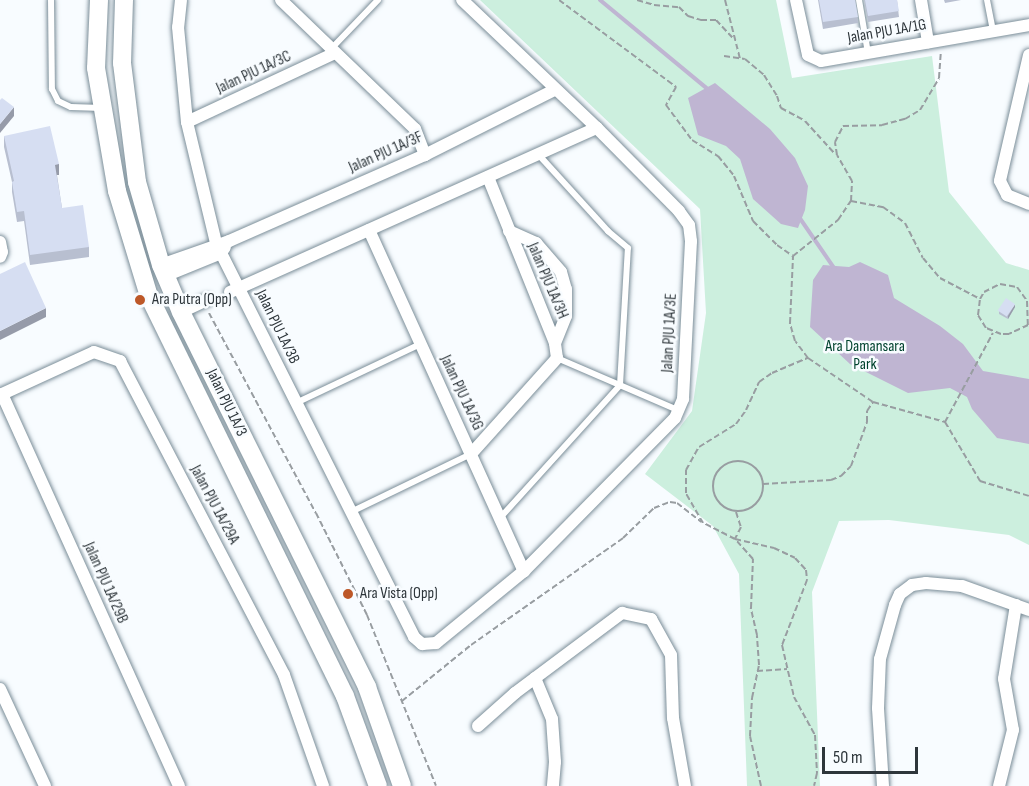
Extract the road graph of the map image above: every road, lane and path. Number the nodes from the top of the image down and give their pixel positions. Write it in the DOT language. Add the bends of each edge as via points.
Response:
graph roads {
  1 [pos="51,0"];
  2 [pos="99,0"];
  3 [pos="124,0"];
  4 [pos="181,0"];
  5 [pos="281,0"];
  6 [pos="378,0"];
  7 [pos="462,0"];
  8 [pos="559,0"];
  9 [pos="637,0"];
  10 [pos="725,0"];
  11 [pos="796,0"];
  12 [pos="859,0"];
  13 [pos="921,0"];
  14 [pos="987,0"];
  15 [pos="1029,25"];
  16 [pos="993,31"];
  17 [pos="734,39"];
  18 [pos="942,40"];
  19 [pos="928,42"];
  20 [pos="333,51"];
  21 [pos="868,53"];
  22 [pos="1029,55"];
  23 [pos="724,56"];
  24 [pos="740,59"];
  25 [pos="554,90"];
  26 [pos="102,108"];
  27 [pos="187,123"];
  28 [pos="597,128"];
  29 [pos="425,154"];
  30 [pos="538,154"];
  31 [pos="837,155"];
  32 [pos="488,177"];
  33 [pos="851,201"];
  34 [pos="1029,204"];
  35 [pos="369,230"];
  36 [pos="508,231"];
  37 [pos="0,242"];
  38 [pos="222,245"];
  39 [pos="793,256"];
  40 [pos="0,257"];
  41 [pos="163,271"];
  42 [pos="234,290"];
  43 [pos="980,299"];
  44 [pos="205,301"];
  45 [pos="181,312"];
  46 [pos="1028,325"];
  47 [pos="993,333"];
  48 [pos="555,343"];
  49 [pos="420,345"];
  50 [pos="557,358"];
  51 [pos="808,358"];
  52 [pos="620,385"];
  53 [pos="1,395"];
  54 [pos="873,402"];
  55 [pos="295,403"];
  56 [pos="680,411"];
  57 [pos="945,422"];
  58 [pos="471,454"];
  59 [pos="763,484"];
  60 [pos="1029,496"];
  61 [pos="351,512"];
  62 [pos="736,512"];
  63 [pos="499,518"];
  64 [pos="703,523"];
  65 [pos="735,539"];
  66 [pos="524,571"];
  67 [pos="1016,604"];
  68 [pos="1029,610"];
  69 [pos="787,669"];
  70 [pos="758,671"];
  71 [pos="535,678"];
  72 [pos="0,689"];
  73 [pos="401,702"];
  74 [pos="477,726"];
  75 [pos="45,786"];
  76 [pos="179,786"];
  77 [pos="323,786"];
  78 [pos="378,786"];
  79 [pos="402,786"];
  80 [pos="436,786"];
  81 [pos="553,786"];
  82 [pos="685,786"];
  83 [pos="761,786"];
  84 [pos="814,786"];
  85 [pos="883,786"];
  86 [pos="999,786"];
  1 -- 26 [label="lane" via="52,89 58,101 71,107"];
  2 -- 26 [label="street, Jalan PJU 1A/3" via="96,68"];
  3 -- 41 [label="street, Jalan PJU 1A/3" via="122,63 137,182"];
  4 -- 27 [label="street, Jalan PJU 1A/3B" via="178,27"];
  5 -- 20 [label="street"];
  6 -- 20 [label="lane"];
  7 -- 25 [label="street, Jalan PJU 1A/3E"];
  8 -- 39 [label="path" via="676,87 666,105 692,140 718,156 734,176 753,221"];
  9 -- 17 [label="path" via="679,7 688,16 701,20 716,20"];
  10 -- 17 [label="path"];
  11 -- 21 [label="street, Jalan PJU 1A/1G" via="808,55 821,61"];
  12 -- 21 [label="lane"];
  13 -- 19 [label="street"];
  14 -- 16 [label="lane"];
  15 -- 16 [label="street, Jalan PJU 1A/1G"];
  16 -- 18 [label="street, Jalan PJU 1A/1G"];
  17 -- 24 [label="path"];
  18 -- 19 [label="street, Jalan PJU 1A/1G"];
  18 -- 31 [label="path" via="939,78 920,110 882,125 843,126 835,142"];
  19 -- 21 [label="street, Jalan PJU 1A/1G"];
  20 -- 27 [label="street, Jalan PJU 1A/3C"];
  20 -- 29 [label="street" via="416,129"];
  22 -- 34 [label="street" via="1000,181 1007,195"];
  23 -- 24 [label="path"];
  24 -- 31 [label="path" via="764,75 781,108 805,121"];
  25 -- 28 [label="street, Jalan PJU 1A/3E"];
  25 -- 29 [label="street, Jalan PJU 1A/3F"];
  26 -- 78 [label="street, Jalan PJU 1A/3" via="117,191 149,296 345,696"];
  27 -- 38 [label="street, Jalan PJU 1A/3B"];
  28 -- 30 [label="street"];
  28 -- 56 [label="street, Jalan PJU 1A/3E" via="689,225"];
  29 -- 38 [label="street, Jalan PJU 1A/3F"];
  30 -- 32 [label="street"];
  30 -- 52 [label="lane" via="628,248"];
  31 -- 33 [label="path" via="852,181"];
  32 -- 35 [label="street"];
  32 -- 36 [label="street, Jalan PJU 1A/3H"];
  33 -- 39 [label="path" via="838,220"];
  33 -- 43 [label="path" via="883,207 904,223 923,258 940,278"];
  35 -- 42 [label="street"];
  35 -- 49 [label="street, Jalan PJU 1A/3G"];
  36 -- 48 [label="street, Jalan PJU 1A/3H"];
  36 -- 48 [label="street, Jalan PJU 1A/3H" via="536,243 561,272 566,289 566,316"];
  37 -- 40 [label="street"];
  38 -- 41 [label="street, Jalan PJU 1A/3F"];
  38 -- 42 [label="street, Jalan PJU 1A/3B"];
  39 -- 51 [label="path" via="790,323 795,341"];
  41 -- 45 [label="street, Jalan PJU 1A/3"];
  42 -- 55 [label="street, Jalan PJU 1A/3B"];
  43 -- 46 [label="path" via="992,286 1017,287 1027,301"];
  43 -- 47 [label="path" via="978,315"];
  44 -- 45 [label="street"];
  44 -- 73 [label="path" via="367,615"];
  45 -- 79 [label="street, Jalan PJU 1A/3" via="367,687"];
  46 -- 47 [label="path" via="1009,334"];
  47 -- 57 [label="path"];
  48 -- 50 [label="street, Jalan PJU 1A/3H"];
  49 -- 55 [label="lane"];
  49 -- 58 [label="street, Jalan PJU 1A/3G"];
  50 -- 52 [label="lane"];
  50 -- 58 [label="street"];
  51 -- 54 [label="path"];
  51 -- 64 [label="path" via="759,382 736,424 699,447 686,470 686,493"];
  52 -- 56 [label="lane"];
  52 -- 63 [label="lane"];
  53 -- 76 [label="street, Jalan PJU 1A/29B"];
  53 -- 77 [label="street, Jalan PJU 1A/29A" via="94,352 120,361 284,675"];
  54 -- 57 [label="path"];
  54 -- 59 [label="path" via="851,466 841,476"];
  55 -- 61 [label="street, Jalan PJU 1A/3B"];
  56 -- 66 [label="street"];
  57 -- 60 [label="path" via="980,481"];
  58 -- 61 [label="lane"];
  58 -- 63 [label="street, Jalan PJU 1A/3G"];
  59 -- 62 [label="path" via="757,503"];
  59 -- 62 [label="path" via="758,471 744,461 719,469 713,492 721,505"];
  61 -- 66 [label="street, Jalan PJU 1A/3B" via="414,637 422,644 436,643"];
  62 -- 65 [label="path" via="741,527"];
  63 -- 66 [label="street, Jalan PJU 1A/3G"];
  64 -- 65 [label="path"];
  64 -- 73 [label="path" via="677,503 654,508 623,538 471,645"];
  65 -- 69 [label="path" via="765,544 786,553 806,570 807,580 782,645"];
  65 -- 70 [label="path" via="753,560 751,608"];
  67 -- 68 [label="street"];
  67 -- 85 [label="street" via="962,586 926,583 912,585 900,594 880,659 878,708"];
  67 -- 86 [label="street" via="1004,679 1012,730"];
  69 -- 70 [label="path"];
  69 -- 84 [label="path" via="794,697 815,735"];
  70 -- 83 [label="path" via="750,735"];
  71 -- 74 [label="street"];
  71 -- 81 [label="street" via="552,719"];
  71 -- 82 [label="street" via="622,613 651,620 671,655 673,718"];
  72 -- 75 [label="street"];
  73 -- 80 [label="path"];
}
